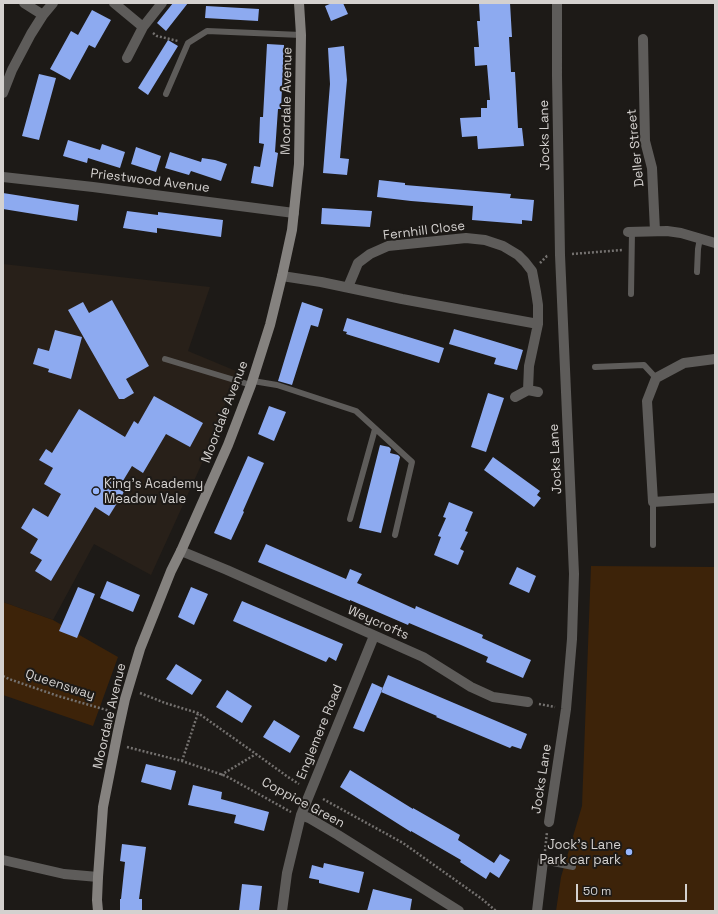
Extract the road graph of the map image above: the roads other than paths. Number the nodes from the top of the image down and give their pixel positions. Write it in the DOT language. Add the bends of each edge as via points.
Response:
graph roads {
  1 [pos="24,3"];
  2 [pos="54,3"];
  3 [pos="114,3"];
  4 [pos="162,3"];
  5 [pos="299,3"];
  6 [pos="557,3"];
  7 [pos="43,15"];
  8 [pos="143,27"];
  9 [pos="301,36"];
  10 [pos="643,38"];
  11 [pos="127,58"];
  12 [pos="3,93"];
  13 [pos="166,94"];
  14 [pos="3,177"];
  15 [pos="294,213"];
  16 [pos="656,231"];
  17 [pos="630,232"];
  18 [pos="700,238"];
  19 [pos="715,243"];
  20 [pos="697,272"];
  21 [pos="282,276"];
  22 [pos="348,288"];
  23 [pos="631,294"];
  24 [pos="538,324"];
  25 [pos="165,359"];
  26 [pos="715,359"];
  27 [pos="595,367"];
  28 [pos="656,378"];
  29 [pos="252,383"];
  30 [pos="515,397"];
  31 [pos="375,429"];
  32 [pos="715,498"];
  33 [pos="653,502"];
  34 [pos="350,519"];
  35 [pos="395,535"];
  36 [pos="653,545"];
  37 [pos="181,551"];
  38 [pos="374,636"];
  39 [pos="528,702"];
  40 [pos="301,815"];
  41 [pos="549,822"];
  42 [pos="3,860"];
  43 [pos="543,861"];
  44 [pos="573,867"];
  45 [pos="98,876"];
  46 [pos="98,911"];
  47 [pos="282,911"];
  48 [pos="459,911"];
  49 [pos="537,911"];
  1 -- 7 [label="street"];
  2 -- 7 [label="street"];
  3 -- 8 [label="street"];
  4 -- 8 [label="street"];
  5 -- 9 [label="street, Moordale Avenue"];
  6 -- 41 [label="street, Jocks Lane" via="560,255 574,574 566,709"];
  7 -- 12 [label="street" via="12,70"];
  8 -- 11 [label="street"];
  9 -- 13 [label="lane" via="207,31 188,43"];
  9 -- 15 [label="street, Moordale Avenue" via="299,164"];
  10 -- 16 [label="street, Deller Street" via="646,141 652,168"];
  14 -- 15 [label="street, Priestwood Avenue"];
  15 -- 21 [label="street, Moordale Avenue"];
  16 -- 17 [label="street"];
  16 -- 18 [label="street" via="681,232"];
  17 -- 23 [label="lane"];
  18 -- 19 [label="street"];
  18 -- 20 [label="lane"];
  21 -- 22 [label="street"];
  21 -- 29 [label="street, Moordale Avenue"];
  22 -- 24 [label="street"];
  22 -- 24 [label="street, Fernhill Close" via="358,263 388,246 466,238 485,240 518,255 532,271 538,306"];
  24 -- 30 [label="street, Fernhill Close" via="529,366 533,391"];
  25 -- 29 [label="lane"];
  26 -- 28 [label="street" via="684,363"];
  27 -- 28 [label="lane" via="644,365"];
  28 -- 33 [label="street" via="647,401"];
  29 -- 31 [label="lane" via="277,385 356,411"];
  29 -- 37 [label="street, Moordale Avenue" via="228,445"];
  31 -- 34 [label="lane"];
  31 -- 35 [label="lane" via="412,462"];
  32 -- 33 [label="street"];
  33 -- 36 [label="lane"];
  37 -- 38 [label="street, Weycrofts"];
  37 -- 45 [label="street, Moordale Avenue" via="140,649 125,699 103,807"];
  38 -- 39 [label="street, Weycrofts" via="422,657 471,687 493,697"];
  38 -- 40 [label="street, Englemere Road"];
  40 -- 47 [label="street, Englemere Road" via="287,873"];
  40 -- 48 [label="street, Coppice Green" via="338,835"];
  42 -- 45 [label="street" via="64,874"];
  43 -- 44 [label="lane"];
  43 -- 49 [label="street"];
  45 -- 46 [label="street, Moordale Avenue"];
}
